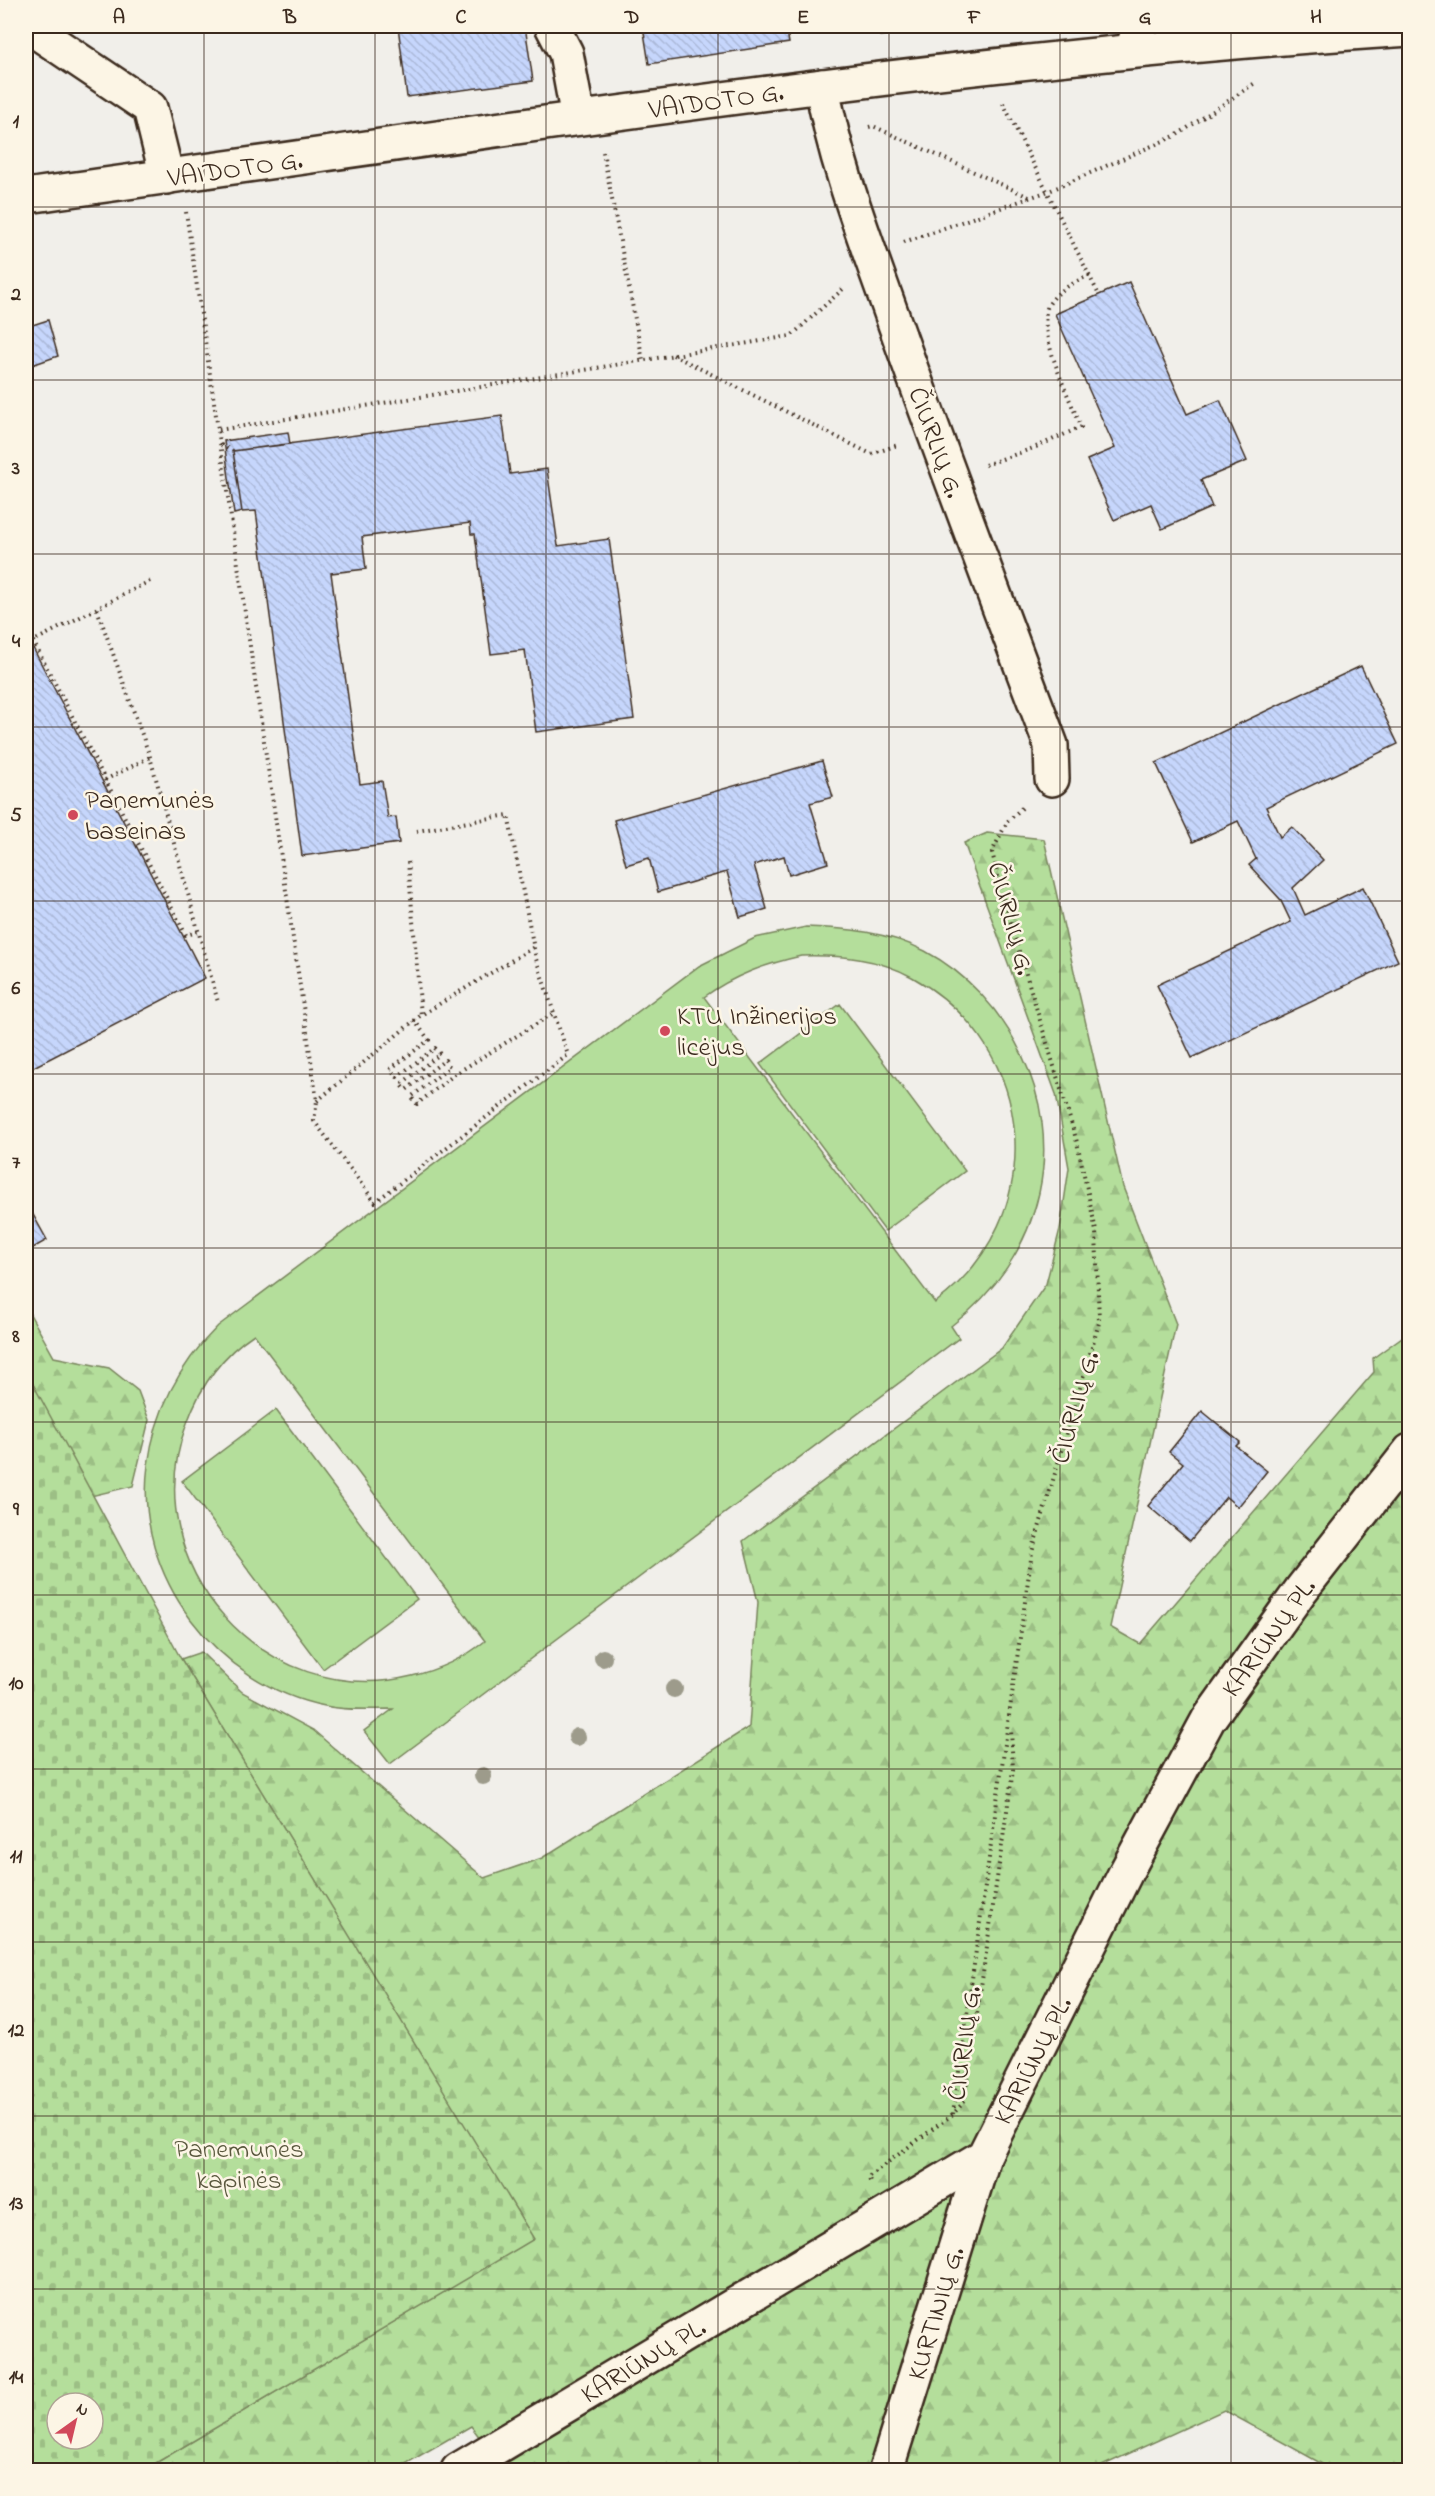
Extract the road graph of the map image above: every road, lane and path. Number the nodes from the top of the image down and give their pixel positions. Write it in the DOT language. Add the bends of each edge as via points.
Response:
graph roads {
  1 [pos="28,26"];
  2 [pos="552,26"];
  3 [pos="1410,29"];
  4 [pos="1136,38"];
  5 [pos="996,64"];
  6 [pos="1255,83"];
  7 [pos="822,86"];
  8 [pos="587,117"];
  9 [pos="830,132"];
  10 [pos="174,176"];
  11 [pos="1049,191"];
  12 [pos="26,196"];
  13 [pos="1030,198"];
  14 [pos="873,262"];
  15 [pos="1090,275"];
  16 [pos="1100,295"];
  17 [pos="672,355"];
  18 [pos="643,361"];
  19 [pos="219,430"];
  20 [pos="933,433"];
  21 [pos="220,444"];
  22 [pos="233,451"];
  23 [pos="950,477"];
  24 [pos="154,579"];
  25 [pos="97,609"];
  26 [pos="33,641"];
  27 [pos="26,645"];
  28 [pos="150,757"];
  29 [pos="1052,779"];
  30 [pos="105,780"];
  31 [pos="417,831"];
  32 [pos="408,862"];
  33 [pos="198,932"];
  34 [pos="534,947"];
  35 [pos="218,1002"];
  36 [pos="554,1012"];
  37 [pos="421,1015"];
  38 [pos="414,1020"];
  39 [pos="317,1101"];
  40 [pos="1410,1451"];
  41 [pos="1010,1720"];
  42 [pos="984,2156"];
  43 [pos="458,2470"];
  44 [pos="886,2470"];
  1 -- 10 [label="street" via="150,108"];
  2 -- 8 [label="street" via="566,53"];
  3 -- 4 [label="street, VAIDOTO G." via="1245,39"];
  4 -- 5 [label="street, VAIDOTO G."];
  5 -- 7 [label="street, VAIDOTO G."];
  5 -- 11 [label="path" via="1001,99"];
  6 -- 11 [label="path" via="1177,135"];
  7 -- 8 [label="street, VAIDOTO G."];
  7 -- 9 [label="street, ČIURLIŲ G."];
  8 -- 10 [label="street, VAIDOTO G."];
  8 -- 18 [label="path"];
  9 -- 13 [label="path" via="873,126"];
  9 -- 14 [label="street, ČIURLIŲ G."];
  10 -- 12 [label="street, VAIDOTO G."];
  10 -- 19 [label="path"];
  11 -- 13 [label="path"];
  11 -- 15 [label="path"];
  13 -- 14 [label="path" via="903,243"];
  14 -- 17 [label="path" via="791,336"];
  14 -- 20 [label="street, ČIURLIŲ G."];
  15 -- 16 [label="path"];
  15 -- 23 [label="path" via="1062,291 1050,303 1045,318 1054,357 1081,427"];
  17 -- 18 [label="path"];
  17 -- 20 [label="path" via="872,454"];
  18 -- 19 [label="path"];
  19 -- 21 [label="path"];
  20 -- 23 [label="street, ČIURLIŲ G."];
  21 -- 22 [label="path"];
  21 -- 39 [label="path"];
  23 -- 29 [label="street, ČIURLIŲ G." via="1051,745"];
  24 -- 25 [label="path"];
  25 -- 26 [label="path"];
  25 -- 28 [label="path"];
  26 -- 27 [label="path"];
  26 -- 30 [label="path"];
  28 -- 30 [label="path"];
  28 -- 33 [label="path"];
  29 -- 41 [label="path, ČIURLIŲ G." via="1007,822 992,852 1077,1142 1095,1231 1099,1323 1032,1552"];
  30 -- 33 [label="path" via="186,935"];
  31 -- 34 [label="path" via="508,815"];
  32 -- 37 [label="path"];
  33 -- 35 [label="path"];
  34 -- 36 [label="path"];
  34 -- 37 [label="path"];
  36 -- 38 [label="path" via="455,1074 417,1104 411,1097 450,1067 445,1060 406,1090 401,1084 440,1054 435,1048 397,1077 390,1069 429,1040"];
  36 -- 39 [label="path" via="568,1055 375,1202 314,1121"];
  37 -- 38 [label="path"];
  38 -- 39 [label="path"];
  40 -- 42 [label="street, KARIŪNŲ PL." via="1301,1590 1208,1720 1126,1872"];
  41 -- 41 [label="path, ČIURLIŲ G." via="958,2079 953,2114 964,2102 1011,1782"];
  42 -- 43 [label="street, KARIŪNŲ PL."];
  42 -- 44 [label="street, KURTINIŲ G."];
}
